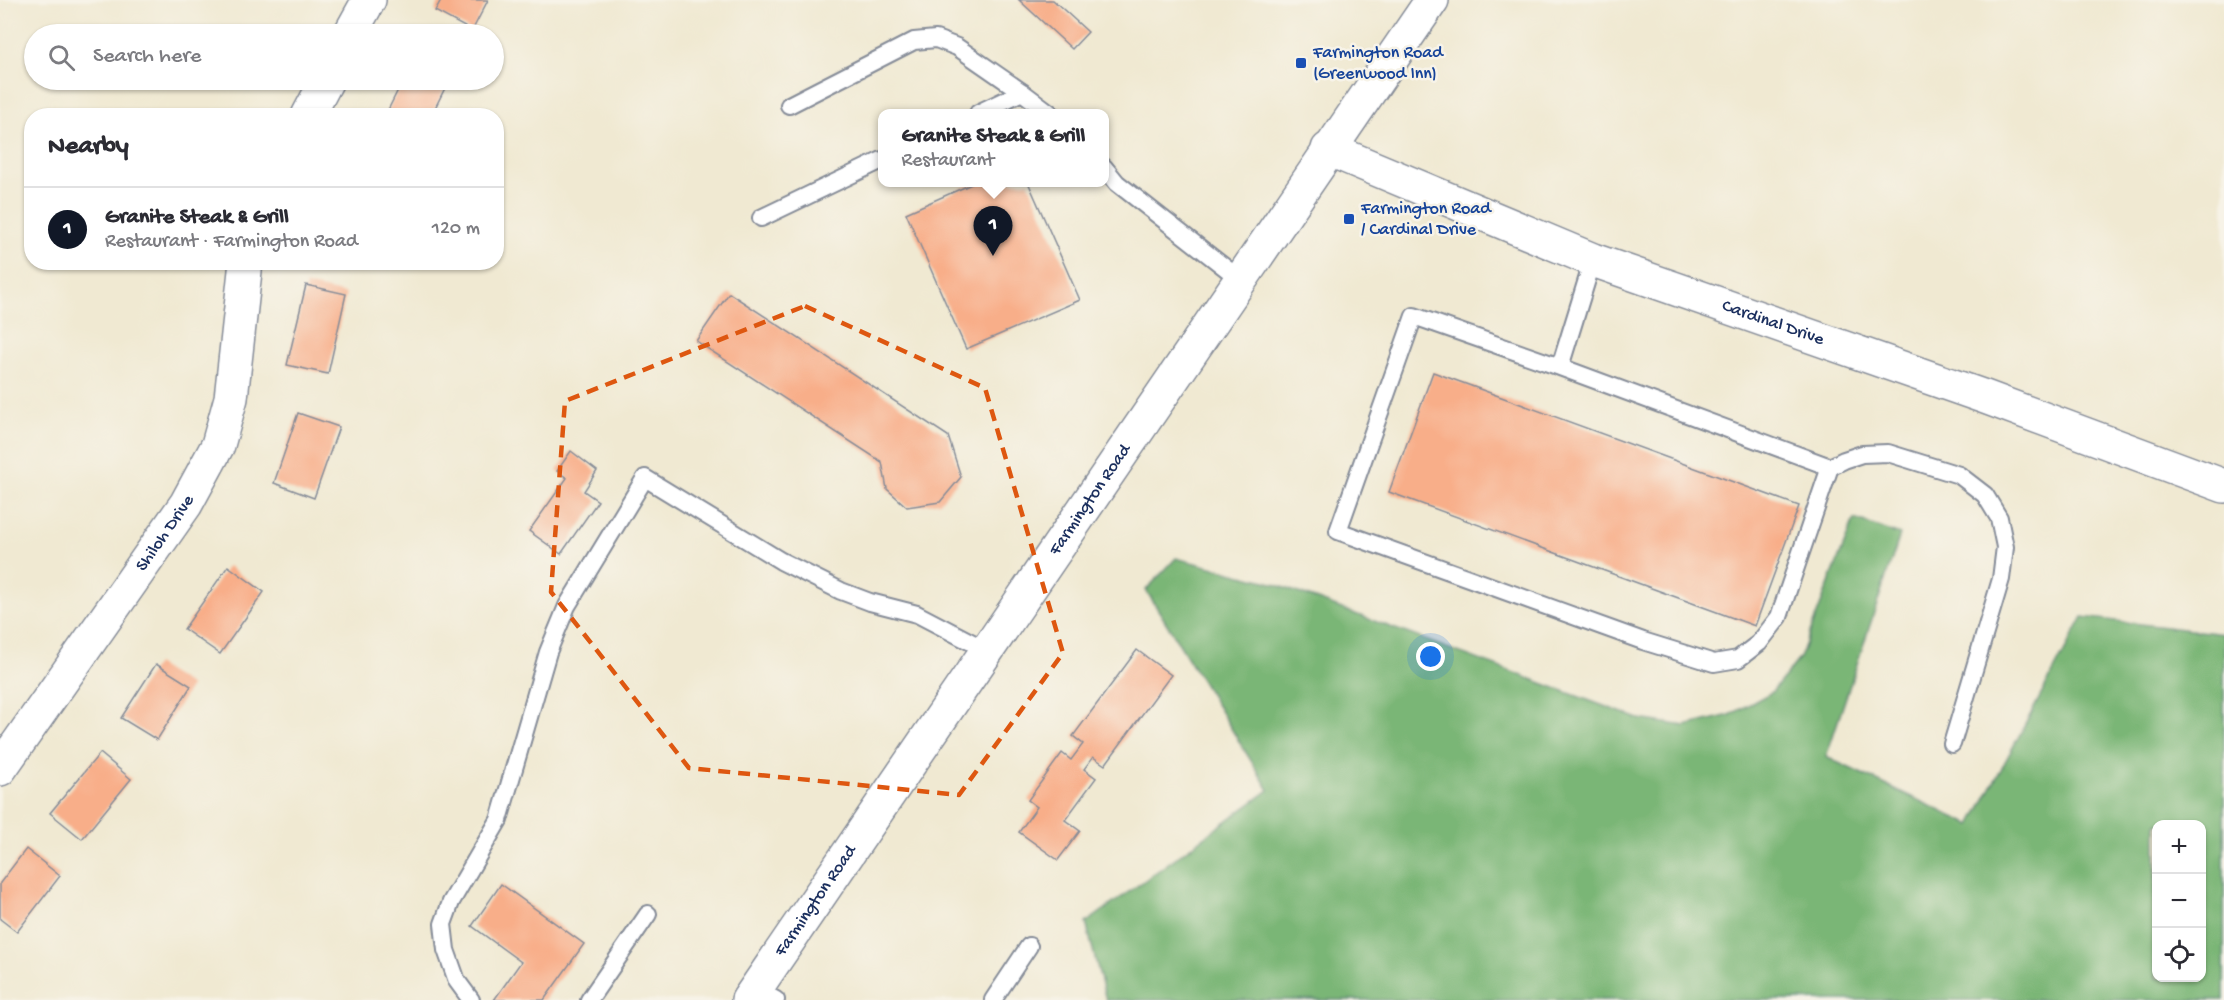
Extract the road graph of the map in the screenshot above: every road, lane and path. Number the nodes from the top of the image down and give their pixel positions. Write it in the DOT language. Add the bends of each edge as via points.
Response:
graph roads {
  1 [pos="369,0"];
  2 [pos="1429,1"];
  3 [pos="356,24"];
  4 [pos="322,90"];
  5 [pos="1022,92"];
  6 [pos="789,105"];
  7 [pos="312,108"];
  8 [pos="988,109"];
  9 [pos="1044,109"];
  10 [pos="1328,149"];
  11 [pos="878,161"];
  12 [pos="1109,173"];
  13 [pos="761,218"];
  14 [pos="1593,260"];
  15 [pos="245,270"];
  16 [pos="1241,279"];
  17 [pos="1560,367"];
  18 [pos="1830,467"];
  19 [pos="2224,486"];
  20 [pos="988,651"];
  21 [pos="1952,744"];
  22 [pos="0,769"];
  23 [pos="648,914"];
  24 [pos="1029,946"];
  25 [pos="760,996"];
  26 [pos="471,1000"];
  27 [pos="590,1000"];
  28 [pos="993,1000"];
  1 -- 3 [label="main road"];
  2 -- 10 [label="main road, Farmington Road"];
  4 -- 7 [label="main road"];
  5 -- 6 [label="lane" via="957,47 936,39 914,41"];
  5 -- 8 [label="lane"];
  5 -- 9 [label="lane"];
  10 -- 14 [label="main road, Cardinal Drive"];
  10 -- 16 [label="main road, Farmington Road"];
  11 -- 13 [label="lane"];
  12 -- 16 [label="lane"];
  14 -- 17 [label="lane"];
  14 -- 19 [label="main road, Cardinal Drive"];
  15 -- 22 [label="main road, Shiloh Drive" via="231,398 218,446 186,504"];
  16 -- 20 [label="main road, Farmington Road"];
  17 -- 18 [label="lane"];
  17 -- 18 [label="lane" via="1414,316 1338,531 1714,663 1738,659 1759,643 1779,617"];
  18 -- 21 [label="lane" via="1862,454 1888,453 1959,475 1985,495 1999,518 2004,547 2001,579"];
  20 -- 25 [label="main road, Farmington Road"];
  20 -- 26 [label="lane" via="917,615 841,591 781,561 645,478 567,606 548,652 499,820 451,902 443,924 446,950 457,981"];
  23 -- 27 [label="lane"];
  24 -- 28 [label="lane"];
}
